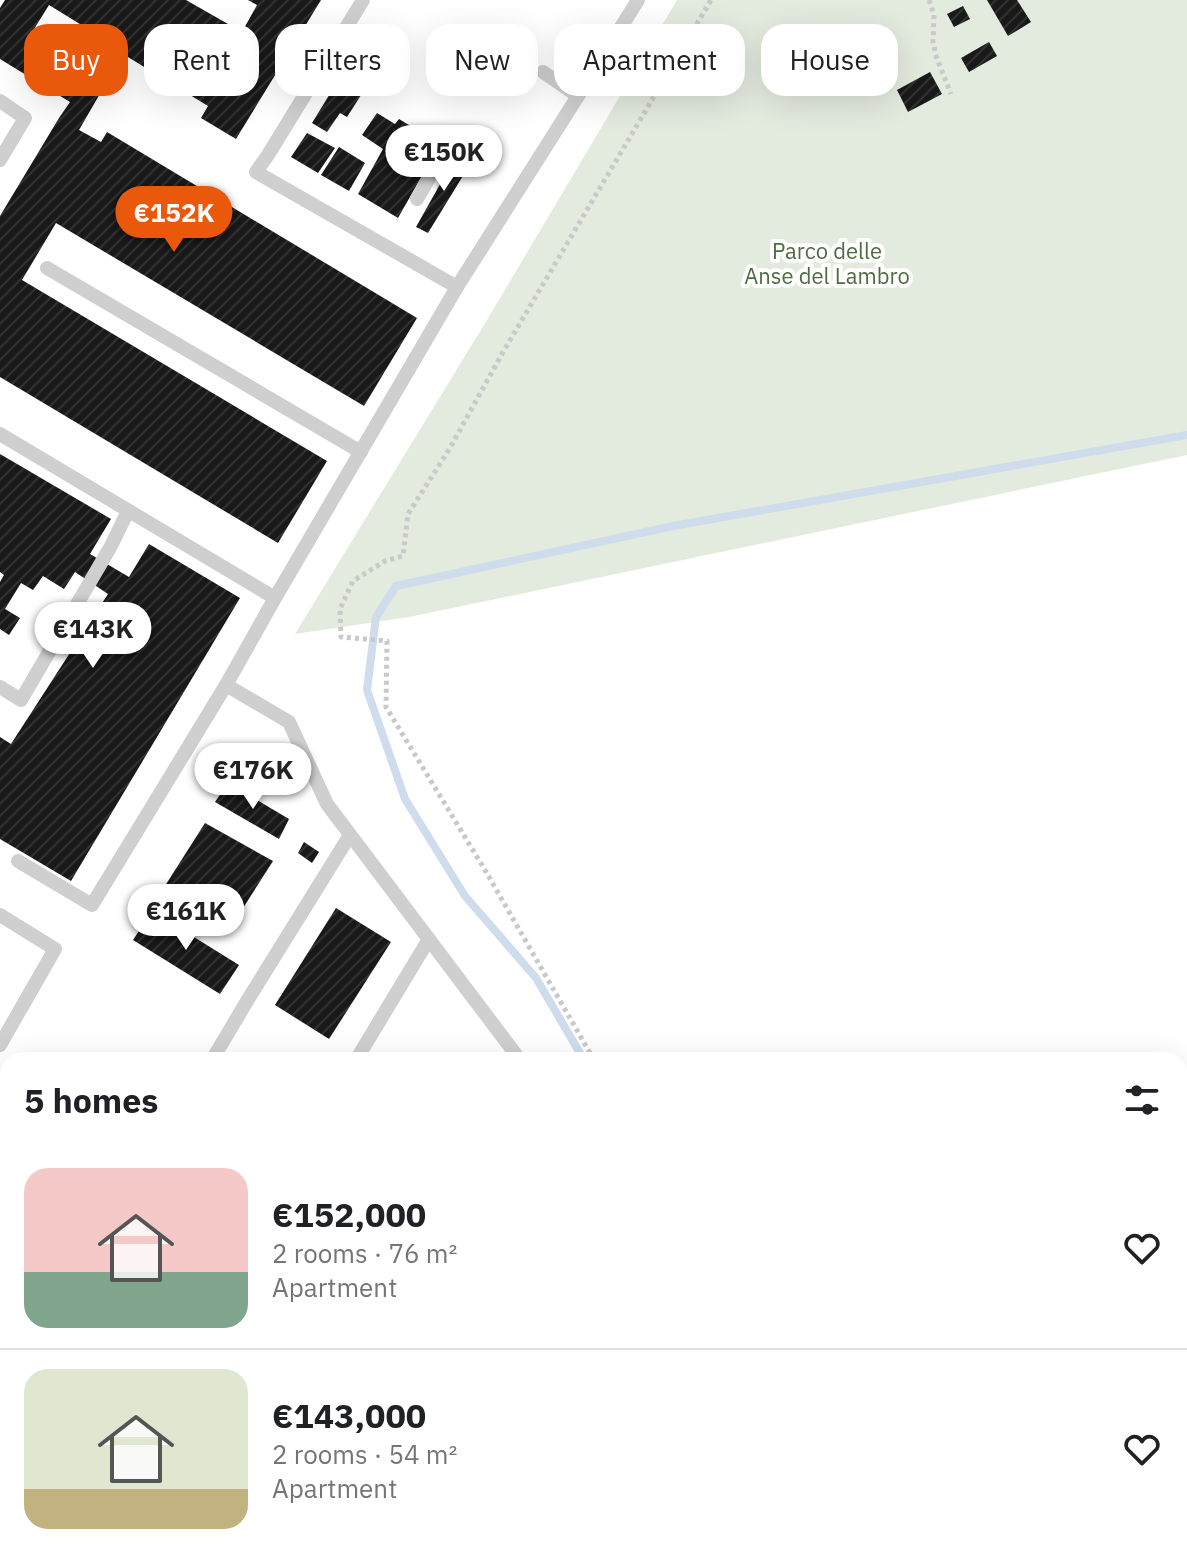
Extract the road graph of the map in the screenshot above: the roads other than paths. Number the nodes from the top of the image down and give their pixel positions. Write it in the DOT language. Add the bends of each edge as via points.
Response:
graph roads {
  1 [pos="363,0"];
  2 [pos="638,0"];
  3 [pos="623,24"];
  4 [pos="543,72"];
  5 [pos="554,80"];
  6 [pos="578,96"];
  7 [pos="0,101"];
  8 [pos="454,134"];
  9 [pos="0,160"];
  10 [pos="417,199"];
  11 [pos="47,268"];
  12 [pos="457,287"];
  13 [pos="0,434"];
  14 [pos="361,452"];
  15 [pos="128,511"];
  16 [pos="275,598"];
  17 [pos="226,685"];
  18 [pos="0,687"];
  19 [pos="350,835"];
  20 [pos="18,861"];
  21 [pos="0,915"];
  22 [pos="429,939"];
  23 [pos="0,1045"];
  24 [pos="217,1052"];
  25 [pos="361,1052"];
  26 [pos="514,1052"];
  1 -- 12 [label="lane" via="256,172"];
  2 -- 3 [label="lane"];
  4 -- 5 [label="lane"];
  6 -- 12 [label="lane"];
  7 -- 9 [label="lane" via="25,118"];
  8 -- 10 [label="lane"];
  11 -- 14 [label="lane"];
  12 -- 14 [label="lane"];
  13 -- 15 [label="lane"];
  14 -- 16 [label="lane"];
  15 -- 16 [label="lane"];
  15 -- 18 [label="lane" via="21,700"];
  16 -- 17 [label="lane"];
  17 -- 19 [label="lane" via="289,722 327,804"];
  17 -- 20 [label="lane" via="92,905"];
  19 -- 22 [label="lane"];
  19 -- 24 [label="lane"];
  21 -- 23 [label="lane" via="55,949"];
  22 -- 25 [label="lane"];
  22 -- 26 [label="lane"];
}
